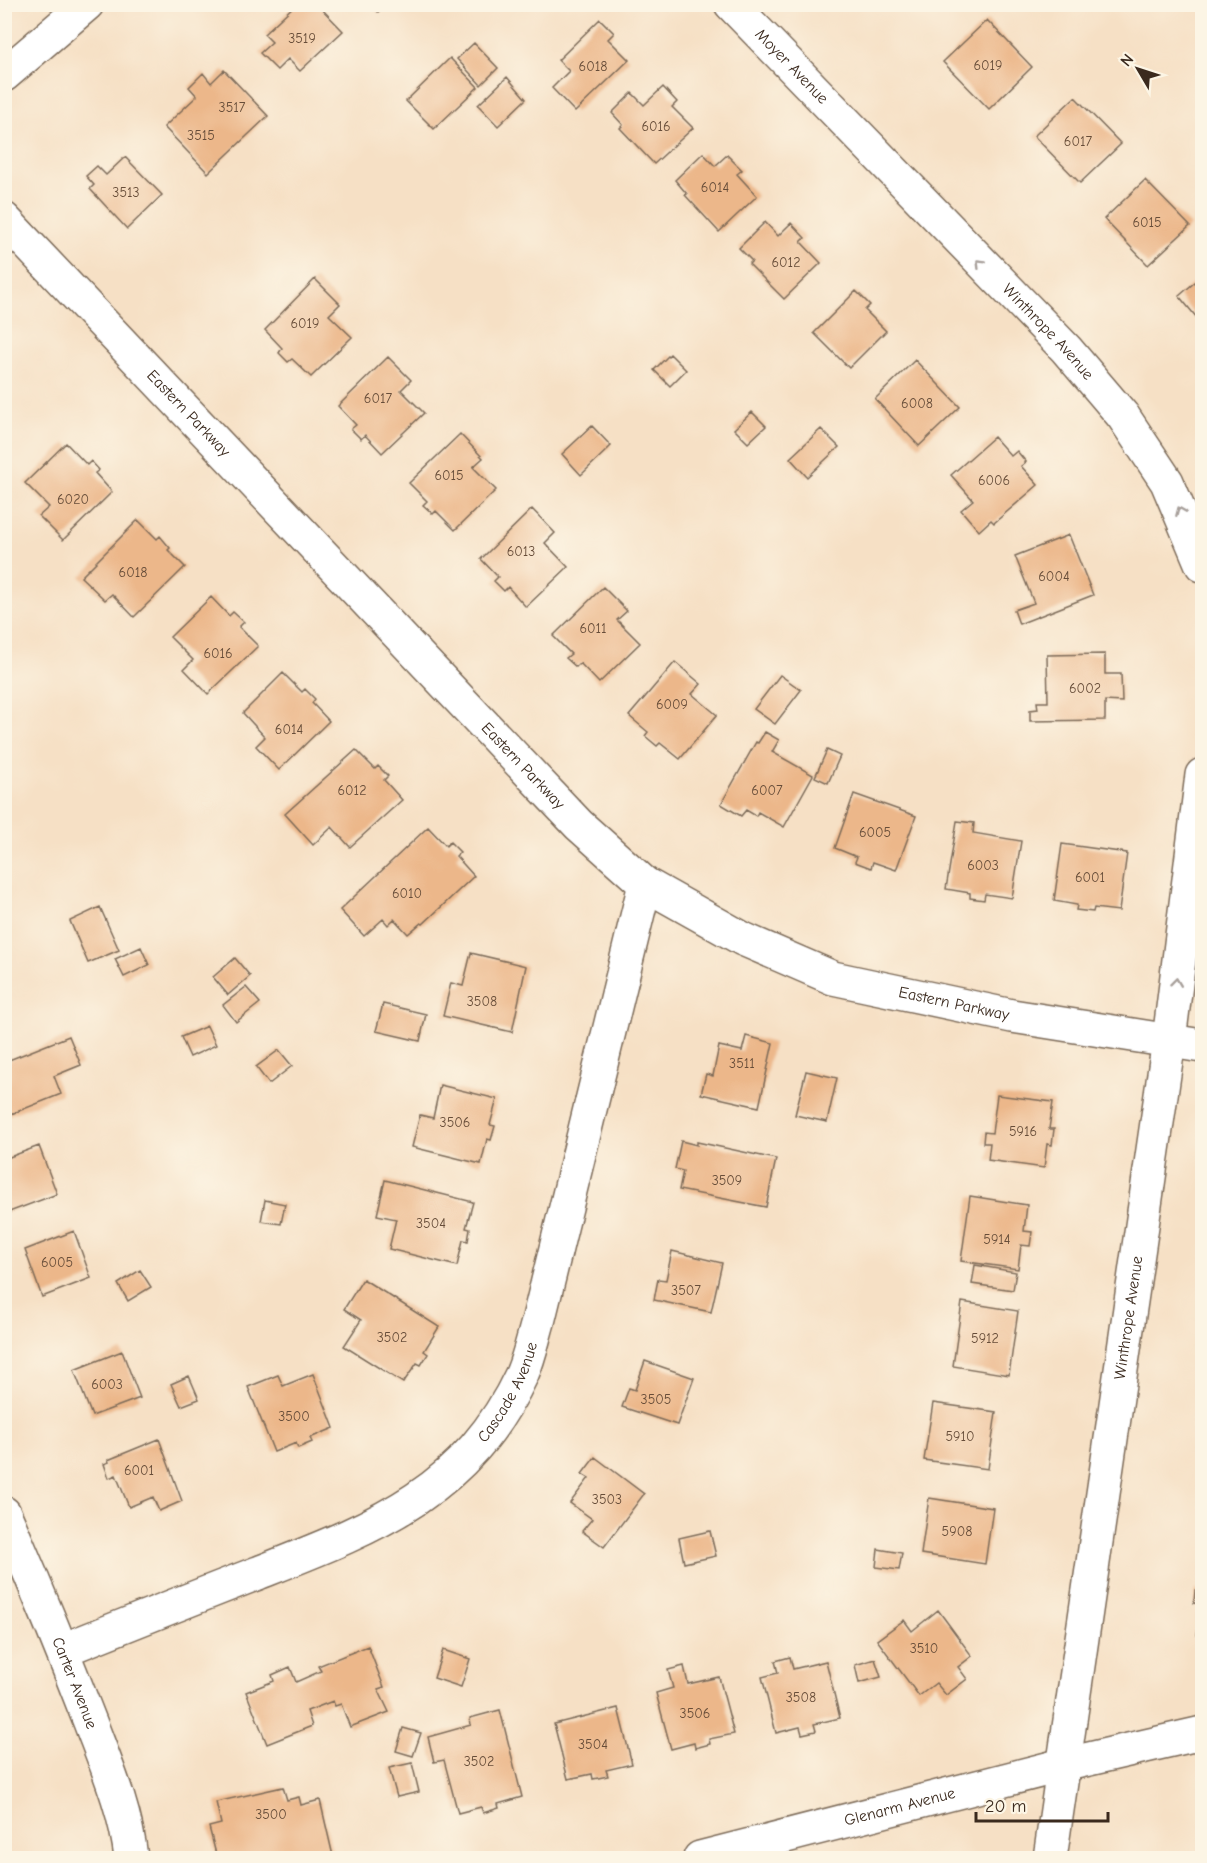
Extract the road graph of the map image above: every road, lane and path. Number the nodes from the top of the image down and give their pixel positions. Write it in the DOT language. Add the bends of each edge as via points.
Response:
graph roads {
  1 [pos="87,4"];
  2 [pos="731,4"];
  3 [pos="4,75"];
  4 [pos="851,129"];
  5 [pos="4,219"];
  6 [pos="1203,565"];
  7 [pos="1203,775"];
  8 [pos="645,884"];
  9 [pos="1169,1041"];
  10 [pos="1203,1046"];
  11 [pos="4,1513"];
  12 [pos="63,1650"];
  13 [pos="1203,1733"];
  14 [pos="1063,1765"];
  15 [pos="131,1858"];
  16 [pos="700,1858"];
  17 [pos="1050,1858"];
  1 -- 3 [label="street"];
  2 -- 4 [label="street, Moyer Avenue"];
  6 -- 4 [label="street, Winthrope Avenue, one-way" via="1167,482 1123,416 1066,349"];
  5 -- 8 [label="street, Eastern Parkway" via="579,825"];
  9 -- 7 [label="street, Winthrope Avenue, one-way"];
  8 -- 9 [label="street, Eastern Parkway" via="742,939 833,978 1012,1016"];
  8 -- 12 [label="street, Cascade Avenue" via="538,1322 522,1373 491,1428 463,1461 414,1502 356,1534"];
  9 -- 10 [label="street, Eastern Parkway"];
  9 -- 14 [label="street, Winthrope Avenue"];
  11 -- 12 [label="street, Carter Avenue"];
  12 -- 15 [label="street, Carter Avenue" via="112,1778 126,1822"];
  13 -- 14 [label="street, Glenarm Avenue"];
  14 -- 16 [label="street, Glenarm Avenue"];
  14 -- 17 [label="street, Winthrope Avenue"];
}
